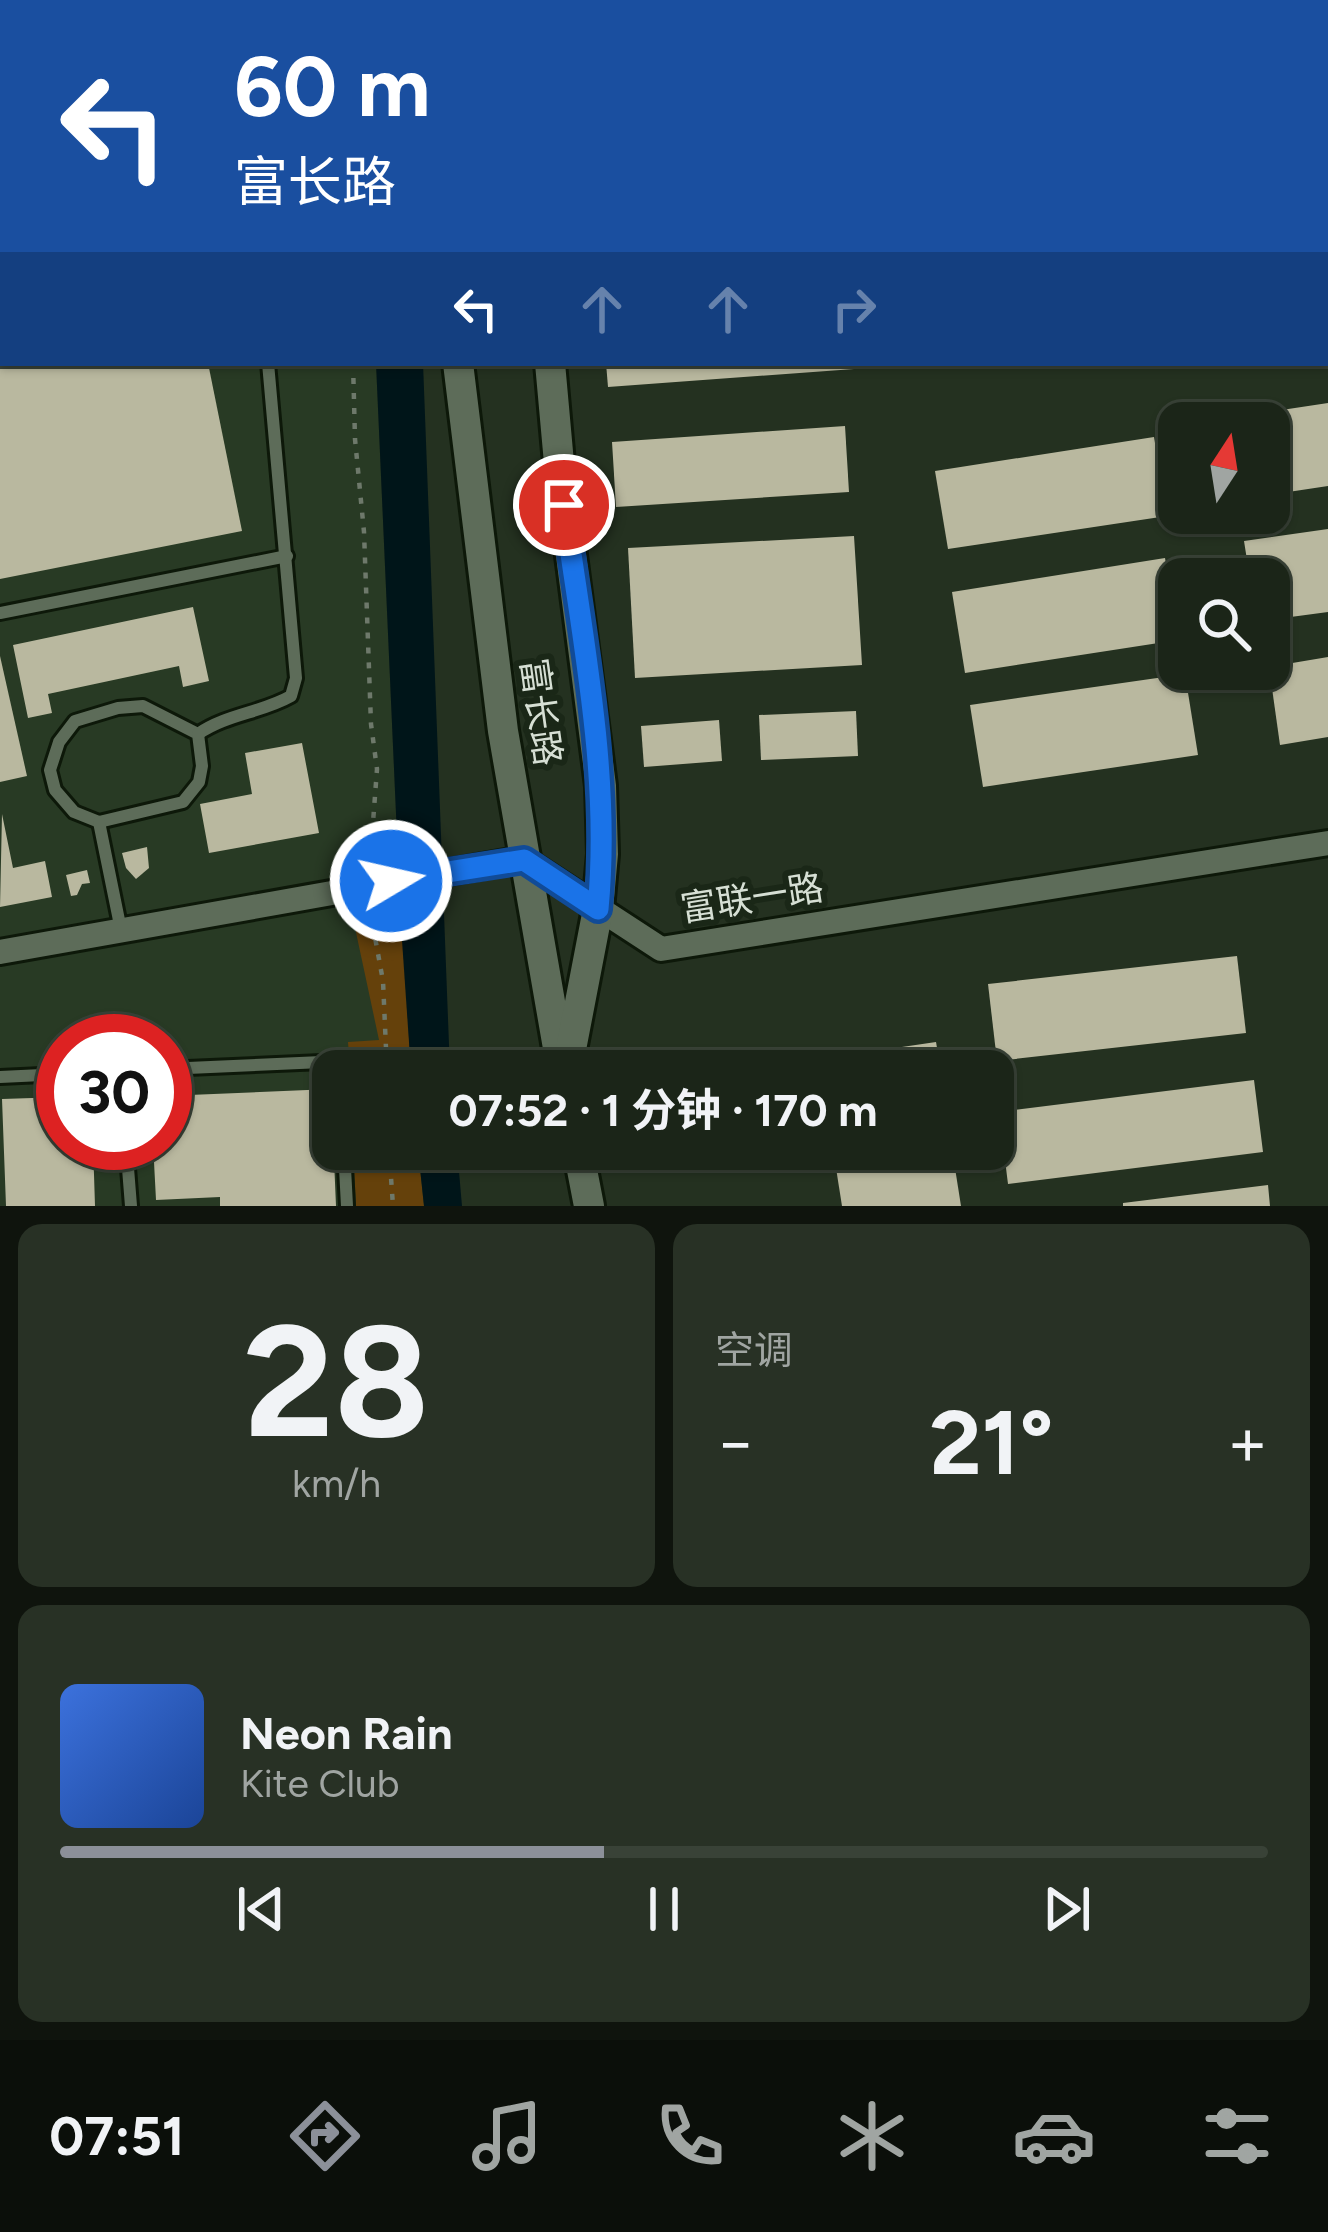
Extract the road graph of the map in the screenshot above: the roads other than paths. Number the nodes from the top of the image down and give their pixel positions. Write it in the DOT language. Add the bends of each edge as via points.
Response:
graph roads {
  1 [pos="268,366"];
  2 [pos="458,366"];
  3 [pos="550,366"];
  4 [pos="287,556"];
  5 [pos="0,614"];
  6 [pos="198,734"];
  7 [pos="99,822"];
  8 [pos="1328,843"];
  9 [pos="524,860"];
  10 [pos="598,909"];
  11 [pos="121,930"];
  12 [pos="0,952"];
  13 [pos="560,1050"];
  14 [pos="568,1050"];
  15 [pos="312,1062"];
  16 [pos="192,1068"];
  17 [pos="36,1075"];
  18 [pos="0,1077"];
  19 [pos="128,1170"];
  20 [pos="345,1170"];
  21 [pos="582,1170"];
  22 [pos="131,1206"];
  23 [pos="347,1206"];
  24 [pos="589,1206"];
  1 -- 4 [label="lane"];
  2 -- 9 [label="main road, 富长路"];
  3 -- 10 [label="main road, 富长路" via="601,785"];
  4 -- 5 [label="lane"];
  4 -- 6 [label="lane" via="291,695"];
  6 -- 7 [label="lane" via="199,782 183,802"];
  6 -- 7 [label="lane" via="143,706 75,721 50,770 74,812"];
  7 -- 11 [label="lane"];
  8 -- 10 [label="street, 富联一路" via="661,949"];
  9 -- 10 [label="street, 富联一路"];
  9 -- 11 [label="street"];
  9 -- 13 [label="main road, 富长路"];
  10 -- 14 [label="main road, 富长路"];
  11 -- 12 [label="street"];
  15 -- 16 [label="lane"];
  17 -- 18 [label="lane"];
  19 -- 22 [label="lane"];
  20 -- 23 [label="lane"];
  21 -- 24 [label="main road"];
}
